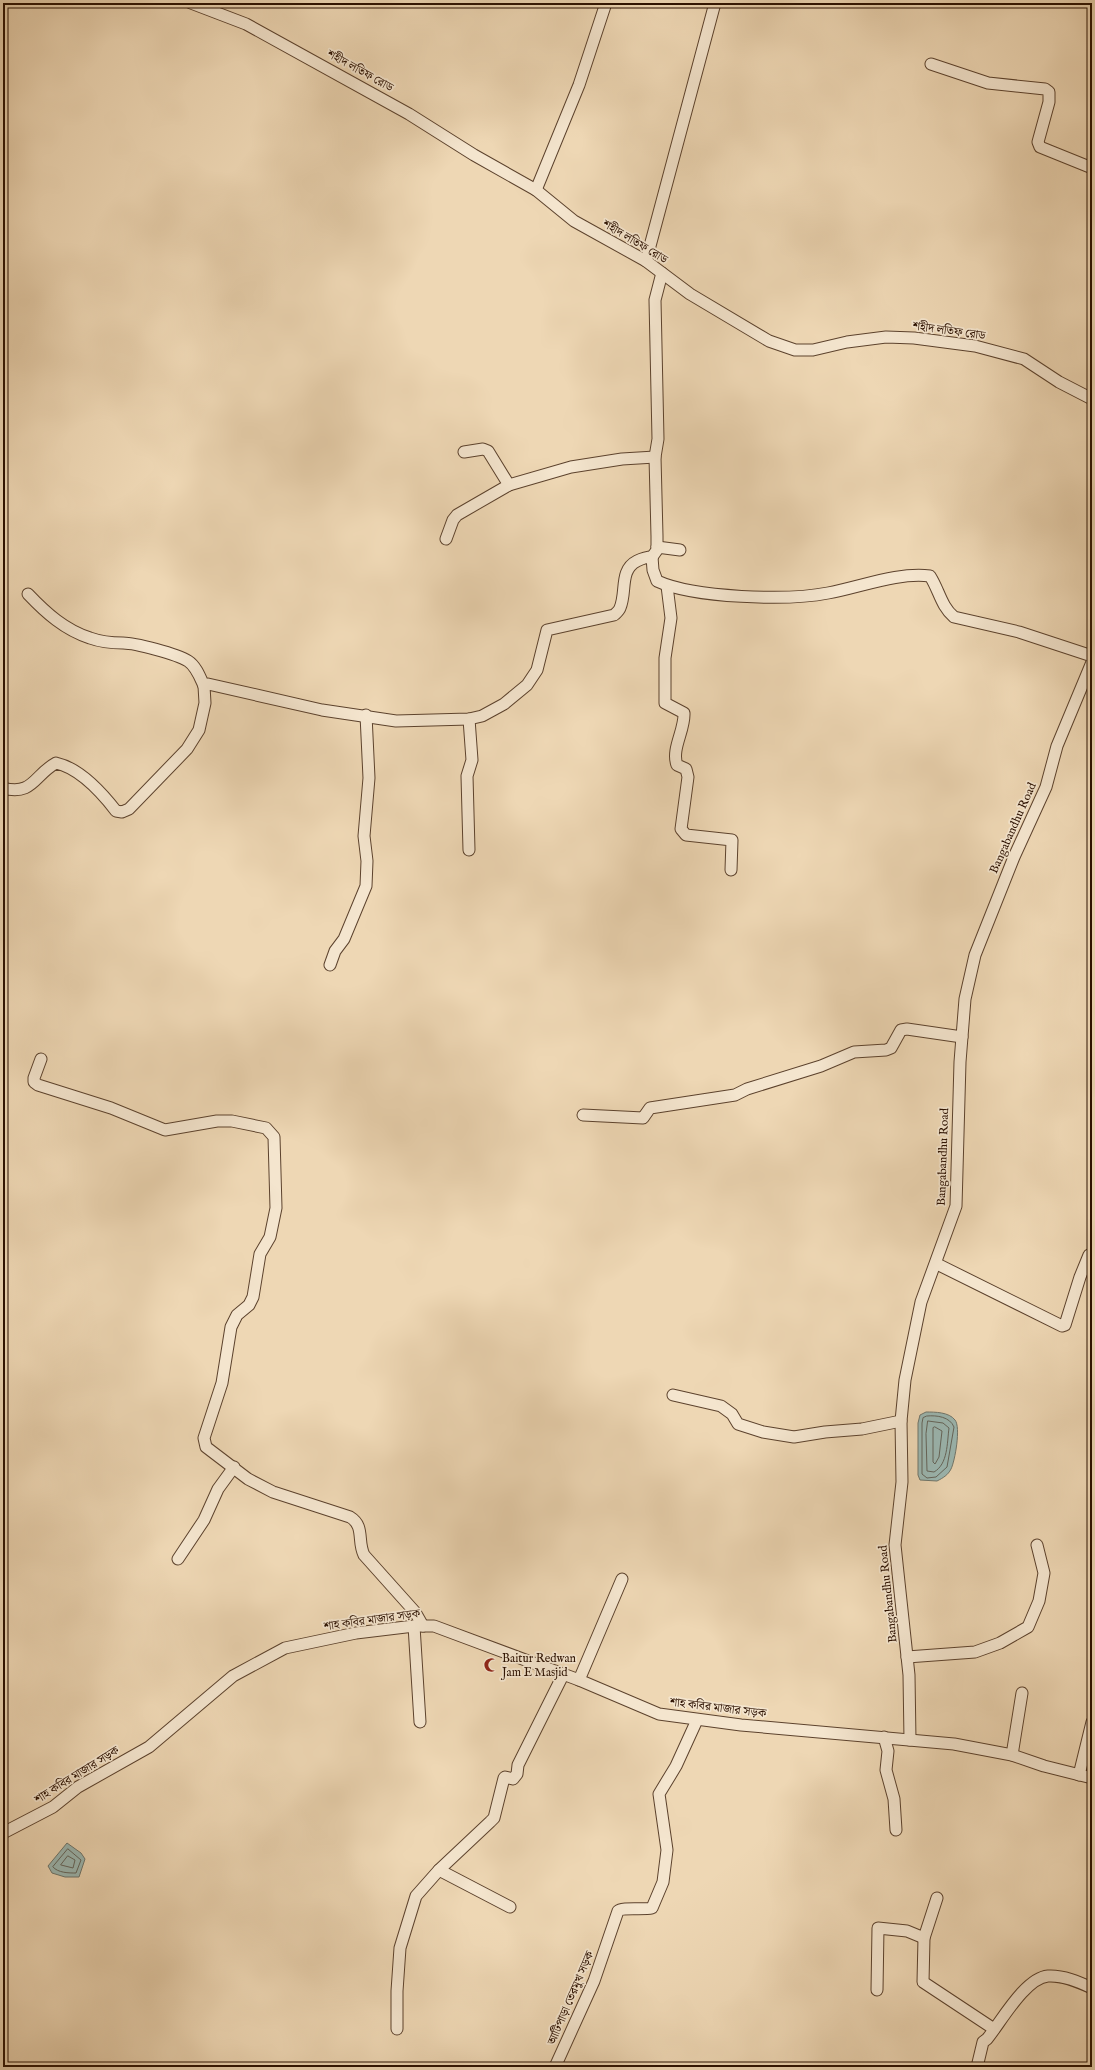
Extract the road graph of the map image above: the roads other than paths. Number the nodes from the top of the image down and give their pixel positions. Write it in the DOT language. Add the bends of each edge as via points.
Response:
graph roads {
  1 [pos="191,3"];
  2 [pos="606,3"];
  3 [pos="715,3"];
  4 [pos="932,64"];
  5 [pos="1092,168"];
  6 [pos="536,190"];
  7 [pos="646,261"];
  8 [pos="662,273"];
  9 [pos="1092,399"];
  10 [pos="464,452"];
  11 [pos="655,457"];
  12 [pos="509,485"];
  13 [pos="446,539"];
  14 [pos="680,550"];
  15 [pos="655,552"];
  16 [pos="667,586"];
  17 [pos="28,594"];
  18 [pos="1092,656"];
  19 [pos="1092,662"];
  20 [pos="204,686"];
  21 [pos="366,715"];
  22 [pos="469,719"];
  23 [pos="3,788"];
  24 [pos="469,850"];
  25 [pos="731,870"];
  26 [pos="330,965"];
  27 [pos="962,1037"];
  28 [pos="41,1059"];
  29 [pos="583,1114"];
  30 [pos="1092,1254"];
  31 [pos="937,1264"];
  32 [pos="673,1395"];
  33 [pos="901,1421"];
  34 [pos="234,1467"];
  35 [pos="1037,1545"];
  36 [pos="178,1559"];
  37 [pos="622,1579"];
  38 [pos="419,1626"];
  39 [pos="907,1657"];
  40 [pos="563,1675"];
  41 [pos="579,1680"];
  42 [pos="1022,1694"];
  43 [pos="697,1720"];
  44 [pos="420,1722"];
  45 [pos="1092,1722"];
  46 [pos="884,1737"];
  47 [pos="910,1740"];
  48 [pos="1012,1755"];
  49 [pos="1079,1775"];
  50 [pos="1092,1778"];
  51 [pos="896,1830"];
  52 [pos="3,1833"];
  53 [pos="439,1870"];
  54 [pos="937,1898"];
  55 [pos="510,1907"];
  56 [pos="924,1938"];
  57 [pos="1092,1988"];
  58 [pos="877,1990"];
  59 [pos="397,2029"];
  60 [pos="994,2029"];
  61 [pos="555,2067"];
  62 [pos="977,2067"];
  1 -- 6 [label="street, শহীদ লতিফ রোড" via="246,24 311,58"];
  2 -- 6 [label="street" via="579,85"];
  3 -- 7 [label="street"];
  4 -- 5 [label="street" via="988,83 1045,89 1049,92 1038,142 1040,147"];
  6 -- 7 [label="street, শহীদ লতিফ রোড" via="574,221"];
  7 -- 8 [label="street, শহীদ লতিফ রোড"];
  8 -- 9 [label="street, শহীদ লতিফ রোড" via="690,294 769,341 795,350 813,350 886,337 975,346 1024,359 1059,382"];
  8 -- 11 [label="street" via="655,300 658,439"];
  10 -- 12 [label="street" via="483,449 488,451"];
  11 -- 12 [label="street" via="572,467"];
  11 -- 15 [label="street"];
  12 -- 13 [label="street" via="457,515"];
  14 -- 15 [label="street"];
  15 -- 16 [label="street" via="653,570 656,581"];
  15 -- 22 [label="street" via="628,568 620,608 614,615 547,630 537,670 527,685 504,704 482,716"];
  16 -- 18 [label="street" via="724,595 779,598 827,594 915,574 930,576 946,610 954,618 1019,632"];
  16 -- 25 [label="street" via="671,618 665,658 665,704 684,713 684,724 675,759 677,765 686,769 688,776 681,829 686,835 732,840"];
  17 -- 20 [label="street" via="43,610 71,631 103,642 145,647 188,661 197,670"];
  19 -- 27 [label="street, Bangabandhu Road" via="1057,746 1046,787 1014,857 975,955 965,999"];
  20 -- 21 [label="street" via="208,684 226,687 322,710"];
  20 -- 23 [label="street" via="205,703 199,730 129,809 116,811 84,778 62,764 56,763 25,789 18,791"];
  21 -- 22 [label="street" via="396,721"];
  21 -- 26 [label="street" via="369,778 364,836 366,886"];
  22 -- 24 [label="street" via="472,760 467,776"];
  27 -- 29 [label="street" via="902,1030 891,1048 886,1050 854,1052 735,1095 650,1108 643,1118"];
  27 -- 31 [label="street, Bangabandhu Road" via="956,1206"];
  28 -- 34 [label="street" via="34,1078 38,1085 111,1108 152,1126 165,1130 232,1121 266,1128 274,1137 276,1208 270,1237 260,1254 253,1297 249,1305 237,1315 231,1327 222,1384 204,1438 206,1447"];
  30 -- 31 [label="street" via="1080,1277 1066,1325 1062,1326"];
  31 -- 33 [label="street, Bangabandhu Road" via="921,1302 911,1343"];
  32 -- 33 [label="street" via="721,1406 732,1414 738,1424 763,1432 794,1437 862,1429"];
  33 -- 39 [label="street, Bangabandhu Road" via="902,1482 895,1545"];
  34 -- 36 [label="street" via="218,1489 204,1520"];
  34 -- 38 [label="street" via="248,1479 273,1492 357,1521 364,1555 414,1612"];
  35 -- 39 [label="street" via="1044,1573 1039,1601 1028,1627 1000,1643 975,1652"];
  37 -- 41 [label="street"];
  38 -- 40 [label="street, শাহ কবির মাজার সড়ক" via="434,1626"];
  38 -- 44 [label="street"];
  38 -- 52 [label="street, শাহ কবির মাজার সড়ক" via="356,1633 285,1648 233,1676 149,1746 78,1787 54,1807"];
  39 -- 47 [label="street, Bangabandhu Road"];
  40 -- 41 [label="street, শাহ কবির মাজার সড়ক"];
  40 -- 53 [label="street" via="518,1765 517,1774 513,1779 504,1778 494,1818"];
  41 -- 43 [label="street, শাহ কবির মাজার সড়ক" via="659,1714"];
  42 -- 48 [label="street"];
  43 -- 46 [label="street, শাহ কবির মাজার সড়ক"];
  43 -- 61 [label="street, আটিপাড়া তেরমুখ সড়ক" via="676,1766 659,1794 667,1850 663,1882 652,1908 624,1908 618,1911 594,1981"];
  45 -- 49 [label="street"];
  46 -- 47 [label="street, শাহ কবির মাজার সড়ক"];
  46 -- 51 [label="street" via="888,1751 886,1770 894,1799"];
  47 -- 48 [label="street, শাহ কবির মাজার সড়ক" via="954,1744"];
  48 -- 49 [label="street, শাহ কবির মাজার সড়ক"];
  49 -- 50 [label="street, শাহ কবির মাজার সড়ক"];
  53 -- 55 [label="street"];
  53 -- 59 [label="street" via="416,1896 400,1948"];
  54 -- 56 [label="street"];
  56 -- 58 [label="street" via="907,1931 878,1928"];
  56 -- 60 [label="street" via="923,1982"];
  57 -- 60 [label="street" via="1047,1976 1030,1984"];
  60 -- 62 [label="street" via="983,2042"];
}
